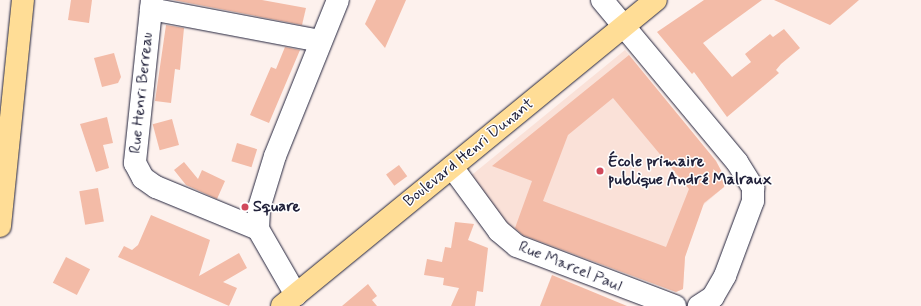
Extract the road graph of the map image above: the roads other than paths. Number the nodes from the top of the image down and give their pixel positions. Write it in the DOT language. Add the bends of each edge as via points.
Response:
graph roads {
  1 [pos="23,0"];
  2 [pos="338,0"];
  3 [pos="656,0"];
  4 [pos="152,4"];
  5 [pos="612,14"];
  6 [pos="320,41"];
  7 [pos="452,167"];
  8 [pos="0,226"];
  9 [pos="258,229"];
  10 [pos="626,299"];
  11 [pos="289,300"];
  12 [pos="675,306"];
  13 [pos="698,306"];
  1 -- 8 [label="main road"];
  2 -- 6 [label="street"];
  3 -- 5 [label="main road, Boulevard Henri Dunant"];
  4 -- 6 [label="street"];
  4 -- 9 [label="street, Rue Henri Berreau" via="135,163 143,178 156,187"];
  5 -- 7 [label="main road, Boulevard Henri Dunant"];
  5 -- 13 [label="street" via="750,180 753,201 719,288 713,297"];
  6 -- 9 [label="street" via="265,183"];
  7 -- 10 [label="street, Rue Marcel Paul" via="507,240"];
  7 -- 11 [label="main road, Boulevard Henri Dunant"];
  9 -- 11 [label="street"];
  10 -- 12 [label="street, Rue Marcel Paul"];
}
